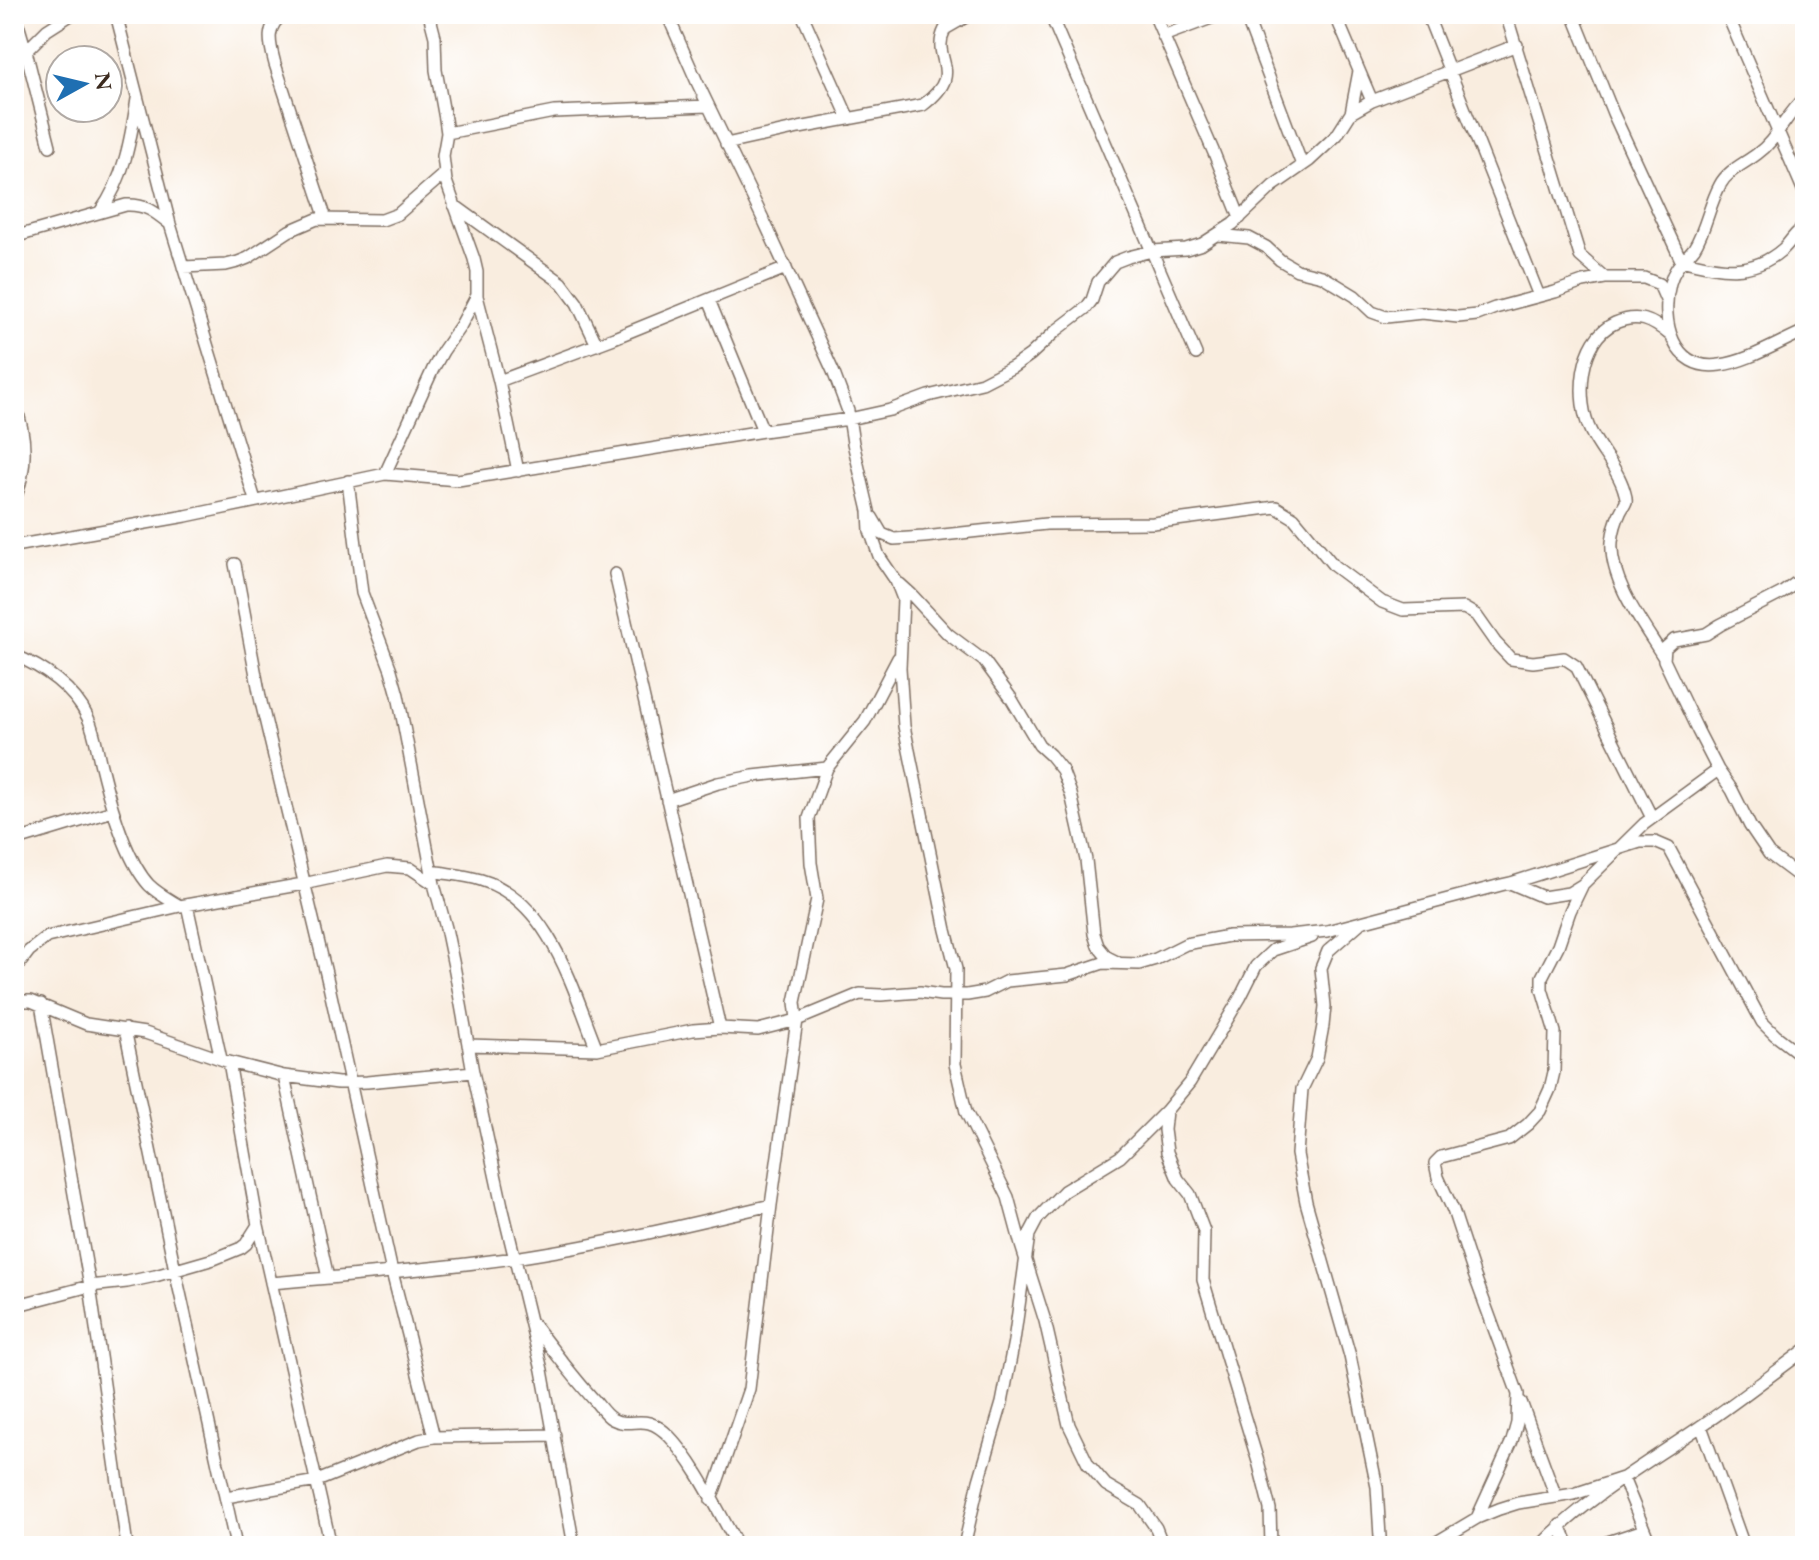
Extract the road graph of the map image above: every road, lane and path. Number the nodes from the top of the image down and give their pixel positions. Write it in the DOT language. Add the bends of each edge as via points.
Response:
graph roads {
  1 [pos="15,14"];
  2 [pos="72,14"];
  3 [pos="116,14"];
  4 [pos="284,14"];
  5 [pos="429,14"];
  6 [pos="667,14"];
  7 [pos="802,14"];
  8 [pos="971,14"];
  9 [pos="1050,14"];
  10 [pos="1154,14"];
  11 [pos="1222,14"];
  12 [pos="1245,14"];
  13 [pos="1335,14"];
  14 [pos="1427,14"];
  15 [pos="1506,14"];
  16 [pos="1573,14"];
  17 [pos="1727,14"];
  18 [pos="1163,36"];
  19 [pos="1517,45"];
  20 [pos="26,51"];
  21 [pos="1359,71"];
  22 [pos="1451,71"];
  23 [pos="138,95"];
  24 [pos="1805,98"];
  25 [pos="1372,101"];
  26 [pos="708,106"];
  27 [pos="1351,113"];
  28 [pos="849,119"];
  29 [pos="1778,131"];
  30 [pos="447,133"];
  31 [pos="726,144"];
  32 [pos="50,146"];
  33 [pos="1302,165"];
  34 [pos="445,173"];
  35 [pos="1805,194"];
  36 [pos="454,205"];
  37 [pos="100,212"];
  38 [pos="1240,218"];
  39 [pos="326,219"];
  40 [pos="170,224"];
  41 [pos="1805,227"];
  42 [pos="1217,235"];
  43 [pos="14,237"];
  44 [pos="1152,251"];
  45 [pos="1681,260"];
  46 [pos="183,267"];
  47 [pos="786,268"];
  48 [pos="1605,278"];
  49 [pos="477,296"];
  50 [pos="1539,296"];
  51 [pos="709,300"];
  52 [pos="1666,300"];
  53 [pos="1805,331"];
  54 [pos="1670,335"];
  55 [pos="597,345"];
  56 [pos="1196,354"];
  57 [pos="499,381"];
  58 [pos="14,402"];
  59 [pos="849,419"];
  60 [pos="763,431"];
  61 [pos="518,471"];
  62 [pos="385,474"];
  63 [pos="348,481"];
  64 [pos="255,500"];
  65 [pos="14,501"];
  66 [pos="869,511"];
  67 [pos="14,546"];
  68 [pos="235,564"];
  69 [pos="1805,570"];
  70 [pos="615,574"];
  71 [pos="896,581"];
  72 [pos="901,652"];
  73 [pos="14,655"];
  74 [pos="1664,658"];
  75 [pos="827,768"];
  76 [pos="1718,770"];
  77 [pos="667,800"];
  78 [pos="113,811"];
  79 [pos="1652,818"];
  80 [pos="14,841"];
  81 [pos="1621,847"];
  82 [pos="432,871"];
  83 [pos="1805,881"];
  84 [pos="1510,883"];
  85 [pos="303,884"];
  86 [pos="434,884"];
  87 [pos="1582,885"];
  88 [pos="184,906"];
  89 [pos="1360,923"];
  90 [pos="1327,931"];
  91 [pos="1120,964"];
  92 [pos="14,971"];
  93 [pos="956,995"];
  94 [pos="14,1001"];
  95 [pos="41,1004"];
  96 [pos="797,1020"];
  97 [pos="720,1028"];
  98 [pos="125,1029"];
  99 [pos="468,1045"];
  100 [pos="597,1049"];
  101 [pos="1805,1058"];
  102 [pos="225,1060"];
  103 [pos="473,1072"];
  104 [pos="284,1076"];
  105 [pos="350,1083"];
  106 [pos="1166,1111"];
  107 [pos="771,1205"];
  108 [pos="258,1225"];
  109 [pos="515,1258"];
  110 [pos="1025,1259"];
  111 [pos="175,1270"];
  112 [pos="392,1272"];
  113 [pos="328,1278"];
  114 [pos="271,1283"];
  115 [pos="90,1286"];
  116 [pos="15,1303"];
  117 [pos="530,1320"];
  118 [pos="1805,1350"];
  119 [pos="1518,1394"];
  120 [pos="1701,1426"];
  121 [pos="555,1435"];
  122 [pos="434,1437"];
  123 [pos="1623,1478"];
  124 [pos="317,1481"];
  125 [pos="226,1497"];
  126 [pos="1556,1497"];
  127 [pos="711,1500"];
  128 [pos="1477,1518"];
  129 [pos="1560,1525"];
  130 [pos="1644,1530"];
  131 [pos="127,1546"];
  132 [pos="236,1546"];
  133 [pos="331,1546"];
  134 [pos="574,1546"];
  135 [pos="738,1546"];
  136 [pos="964,1546"];
  137 [pos="1163,1546"];
  138 [pos="1271,1546"];
  139 [pos="1379,1546"];
  140 [pos="1430,1546"];
  141 [pos="1540,1546"];
  142 [pos="1569,1546"];
  143 [pos="1596,1546"];
  144 [pos="1651,1546"];
  145 [pos="1744,1546"];
  1 -- 20 [label="street"];
  2 -- 20 [label="street"];
  3 -- 23 [label="street"];
  4 -- 39 [label="street" via="276,19 269,39"];
  5 -- 30 [label="street"];
  6 -- 26 [label="street"];
  7 -- 28 [label="street"];
  8 -- 28 [label="street" via="942,33 946,76 936,95 923,105"];
  9 -- 44 [label="street"];
  10 -- 18 [label="street"];
  11 -- 18 [label="street"];
  12 -- 33 [label="street"];
  13 -- 21 [label="street"];
  14 -- 22 [label="street"];
  15 -- 19 [label="street"];
  16 -- 45 [label="street"];
  17 -- 29 [label="street"];
  18 -- 38 [label="street"];
  19 -- 22 [label="street"];
  19 -- 48 [label="street" via="1580,256"];
  20 -- 32 [label="street"];
  21 -- 25 [label="street"];
  21 -- 27 [label="street"];
  22 -- 25 [label="street"];
  22 -- 50 [label="street"];
  23 -- 37 [label="street" via="118,179"];
  23 -- 40 [label="street"];
  24 -- 29 [label="street"];
  25 -- 27 [label="street"];
  26 -- 30 [label="street" via="554,112"];
  26 -- 31 [label="street"];
  27 -- 33 [label="street" via="1337,135"];
  28 -- 31 [label="street"];
  29 -- 35 [label="street"];
  29 -- 45 [label="street" via="1758,154 1728,173 1694,248"];
  30 -- 34 [label="street"];
  31 -- 47 [label="street"];
  33 -- 38 [label="street"];
  34 -- 36 [label="street"];
  34 -- 39 [label="street" via="398,214 382,220"];
  36 -- 49 [label="street" via="474,259"];
  36 -- 55 [label="street" via="562,283"];
  37 -- 40 [label="street" via="143,206"];
  37 -- 43 [label="street"];
  38 -- 42 [label="street"];
  39 -- 46 [label="street" via="289,231 238,262"];
  40 -- 46 [label="street"];
  41 -- 45 [label="street" via="1758,265 1714,269"];
  42 -- 44 [label="street" via="1186,249"];
  42 -- 50 [label="street" via="1249,238 1386,317 1477,315"];
  44 -- 56 [label="street"];
  44 -- 59 [label="street" via="1115,262 1086,308 1013,367 982,383"];
  45 -- 52 [label="street"];
  46 -- 64 [label="street"];
  47 -- 51 [label="street"];
  47 -- 59 [label="street"];
  48 -- 50 [label="street"];
  48 -- 52 [label="street" via="1644,278 1659,284"];
  49 -- 57 [label="street"];
  49 -- 62 [label="street" via="433,369"];
  51 -- 55 [label="street"];
  51 -- 60 [label="street"];
  52 -- 54 [label="street"];
  53 -- 54 [label="street" via="1719,366 1694,364"];
  54 -- 74 [label="street" via="1653,321 1639,319 1606,328 1585,358 1583,386 1583,416 1624,490 1626,503 1612,544 1614,563 1624,593"];
  55 -- 57 [label="street"];
  57 -- 61 [label="street"];
  58 -- 65 [label="street" via="25,456"];
  59 -- 60 [label="street"];
  59 -- 66 [label="street"];
  60 -- 61 [label="street"];
  61 -- 62 [label="street" via="458,480"];
  62 -- 63 [label="street"];
  63 -- 64 [label="street"];
  63 -- 82 [label="street" via="362,593 398,695"];
  64 -- 67 [label="street"];
  66 -- 71 [label="street" via="879,556"];
  66 -- 79 [label="street" via="882,534 894,539 1046,524 1153,523 1276,507 1294,518 1334,566 1382,602 1403,610 1464,608 1476,615 1511,659 1564,658 1576,666"];
  68 -- 85 [label="street"];
  69 -- 74 [label="street" via="1782,593 1706,634 1674,640"];
  70 -- 77 [label="street"];
  71 -- 72 [label="street" via="903,599"];
  71 -- 91 [label="street" via="948,634 984,661 1039,745 1062,770 1081,834 1094,934 1107,957"];
  72 -- 75 [label="street" via="865,721"];
  72 -- 93 [label="street" via="904,726 956,969"];
  73 -- 78 [label="street" via="42,668 82,707"];
  74 -- 76 [label="street"];
  75 -- 77 [label="street" via="718,783"];
  75 -- 96 [label="street" via="809,818 817,899 795,1002"];
  76 -- 79 [label="street"];
  76 -- 83 [label="street" via="1769,854"];
  77 -- 97 [label="street"];
  78 -- 80 [label="street"];
  78 -- 88 [label="street" via="149,885"];
  79 -- 81 [label="street"];
  81 -- 84 [label="street"];
  81 -- 87 [label="street"];
  81 -- 101 [label="street" via="1655,842 1669,848 1762,1022"];
  82 -- 86 [label="street"];
  82 -- 100 [label="street" via="483,880 526,907 555,947"];
  84 -- 87 [label="street" via="1543,897"];
  84 -- 89 [label="street"];
  85 -- 86 [label="street" via="387,866 410,868"];
  85 -- 88 [label="street"];
  85 -- 105 [label="street"];
  86 -- 99 [label="street"];
  87 -- 119 [label="street" via="1542,977 1555,1032 1554,1072 1540,1111 1509,1139 1435,1163"];
  88 -- 92 [label="street" via="47,937"];
  88 -- 102 [label="street"];
  89 -- 90 [label="street"];
  89 -- 139 [label="street" via="1328,951 1321,968 1323,1026 1317,1058 1302,1089 1297,1154 1350,1356 1378,1500"];
  90 -- 91 [label="street" via="1229,936 1186,944 1139,964"];
  90 -- 106 [label="street" via="1273,950 1256,966 1190,1082"];
  91 -- 93 [label="street" via="1007,981 985,992"];
  93 -- 96 [label="street" via="860,994"];
  93 -- 110 [label="street" via="955,1064 966,1112 1008,1197"];
  94 -- 95 [label="street"];
  95 -- 98 [label="street" via="86,1024"];
  95 -- 115 [label="street"];
  96 -- 97 [label="street" via="758,1030"];
  96 -- 107 [label="street"];
  97 -- 100 [label="street"];
  98 -- 102 [label="street"];
  98 -- 111 [label="street"];
  99 -- 100 [label="street"];
  99 -- 103 [label="street"];
  102 -- 104 [label="street"];
  102 -- 108 [label="street"];
  103 -- 105 [label="street"];
  103 -- 109 [label="street"];
  104 -- 105 [label="street"];
  104 -- 113 [label="street"];
  105 -- 112 [label="street"];
  106 -- 110 [label="street" via="1120,1157 1051,1203 1029,1235"];
  106 -- 138 [label="street" via="1167,1152 1204,1231 1203,1280 1259,1465 1270,1509"];
  107 -- 109 [label="street" via="641,1236"];
  107 -- 127 [label="street" via="749,1389"];
  108 -- 111 [label="street" via="241,1248"];
  108 -- 114 [label="street"];
  109 -- 112 [label="street"];
  109 -- 117 [label="street"];
  110 -- 136 [label="street" via="1002,1403"];
  110 -- 137 [label="street" via="1069,1425 1088,1464 1106,1485 1140,1505"];
  111 -- 115 [label="street"];
  111 -- 125 [label="street"];
  112 -- 113 [label="street"];
  112 -- 122 [label="street"];
  113 -- 114 [label="street"];
  114 -- 124 [label="street"];
  115 -- 116 [label="street"];
  115 -- 131 [label="street"];
  117 -- 121 [label="street"];
  117 -- 127 [label="street" via="608,1416 649,1422 669,1436"];
  118 -- 120 [label="street"];
  119 -- 126 [label="street"];
  119 -- 128 [label="street" via="1512,1441"];
  120 -- 123 [label="street"];
  120 -- 145 [label="street"];
  121 -- 122 [label="street"];
  121 -- 134 [label="street"];
  122 -- 124 [label="street"];
  123 -- 126 [label="street"];
  123 -- 129 [label="street"];
  123 -- 130 [label="street"];
  124 -- 125 [label="street"];
  124 -- 133 [label="street"];
  125 -- 132 [label="street"];
  126 -- 128 [label="street"];
  127 -- 135 [label="street"];
  128 -- 140 [label="street"];
  129 -- 141 [label="street"];
  129 -- 142 [label="street"];
  130 -- 143 [label="street"];
  130 -- 144 [label="street"];
}
